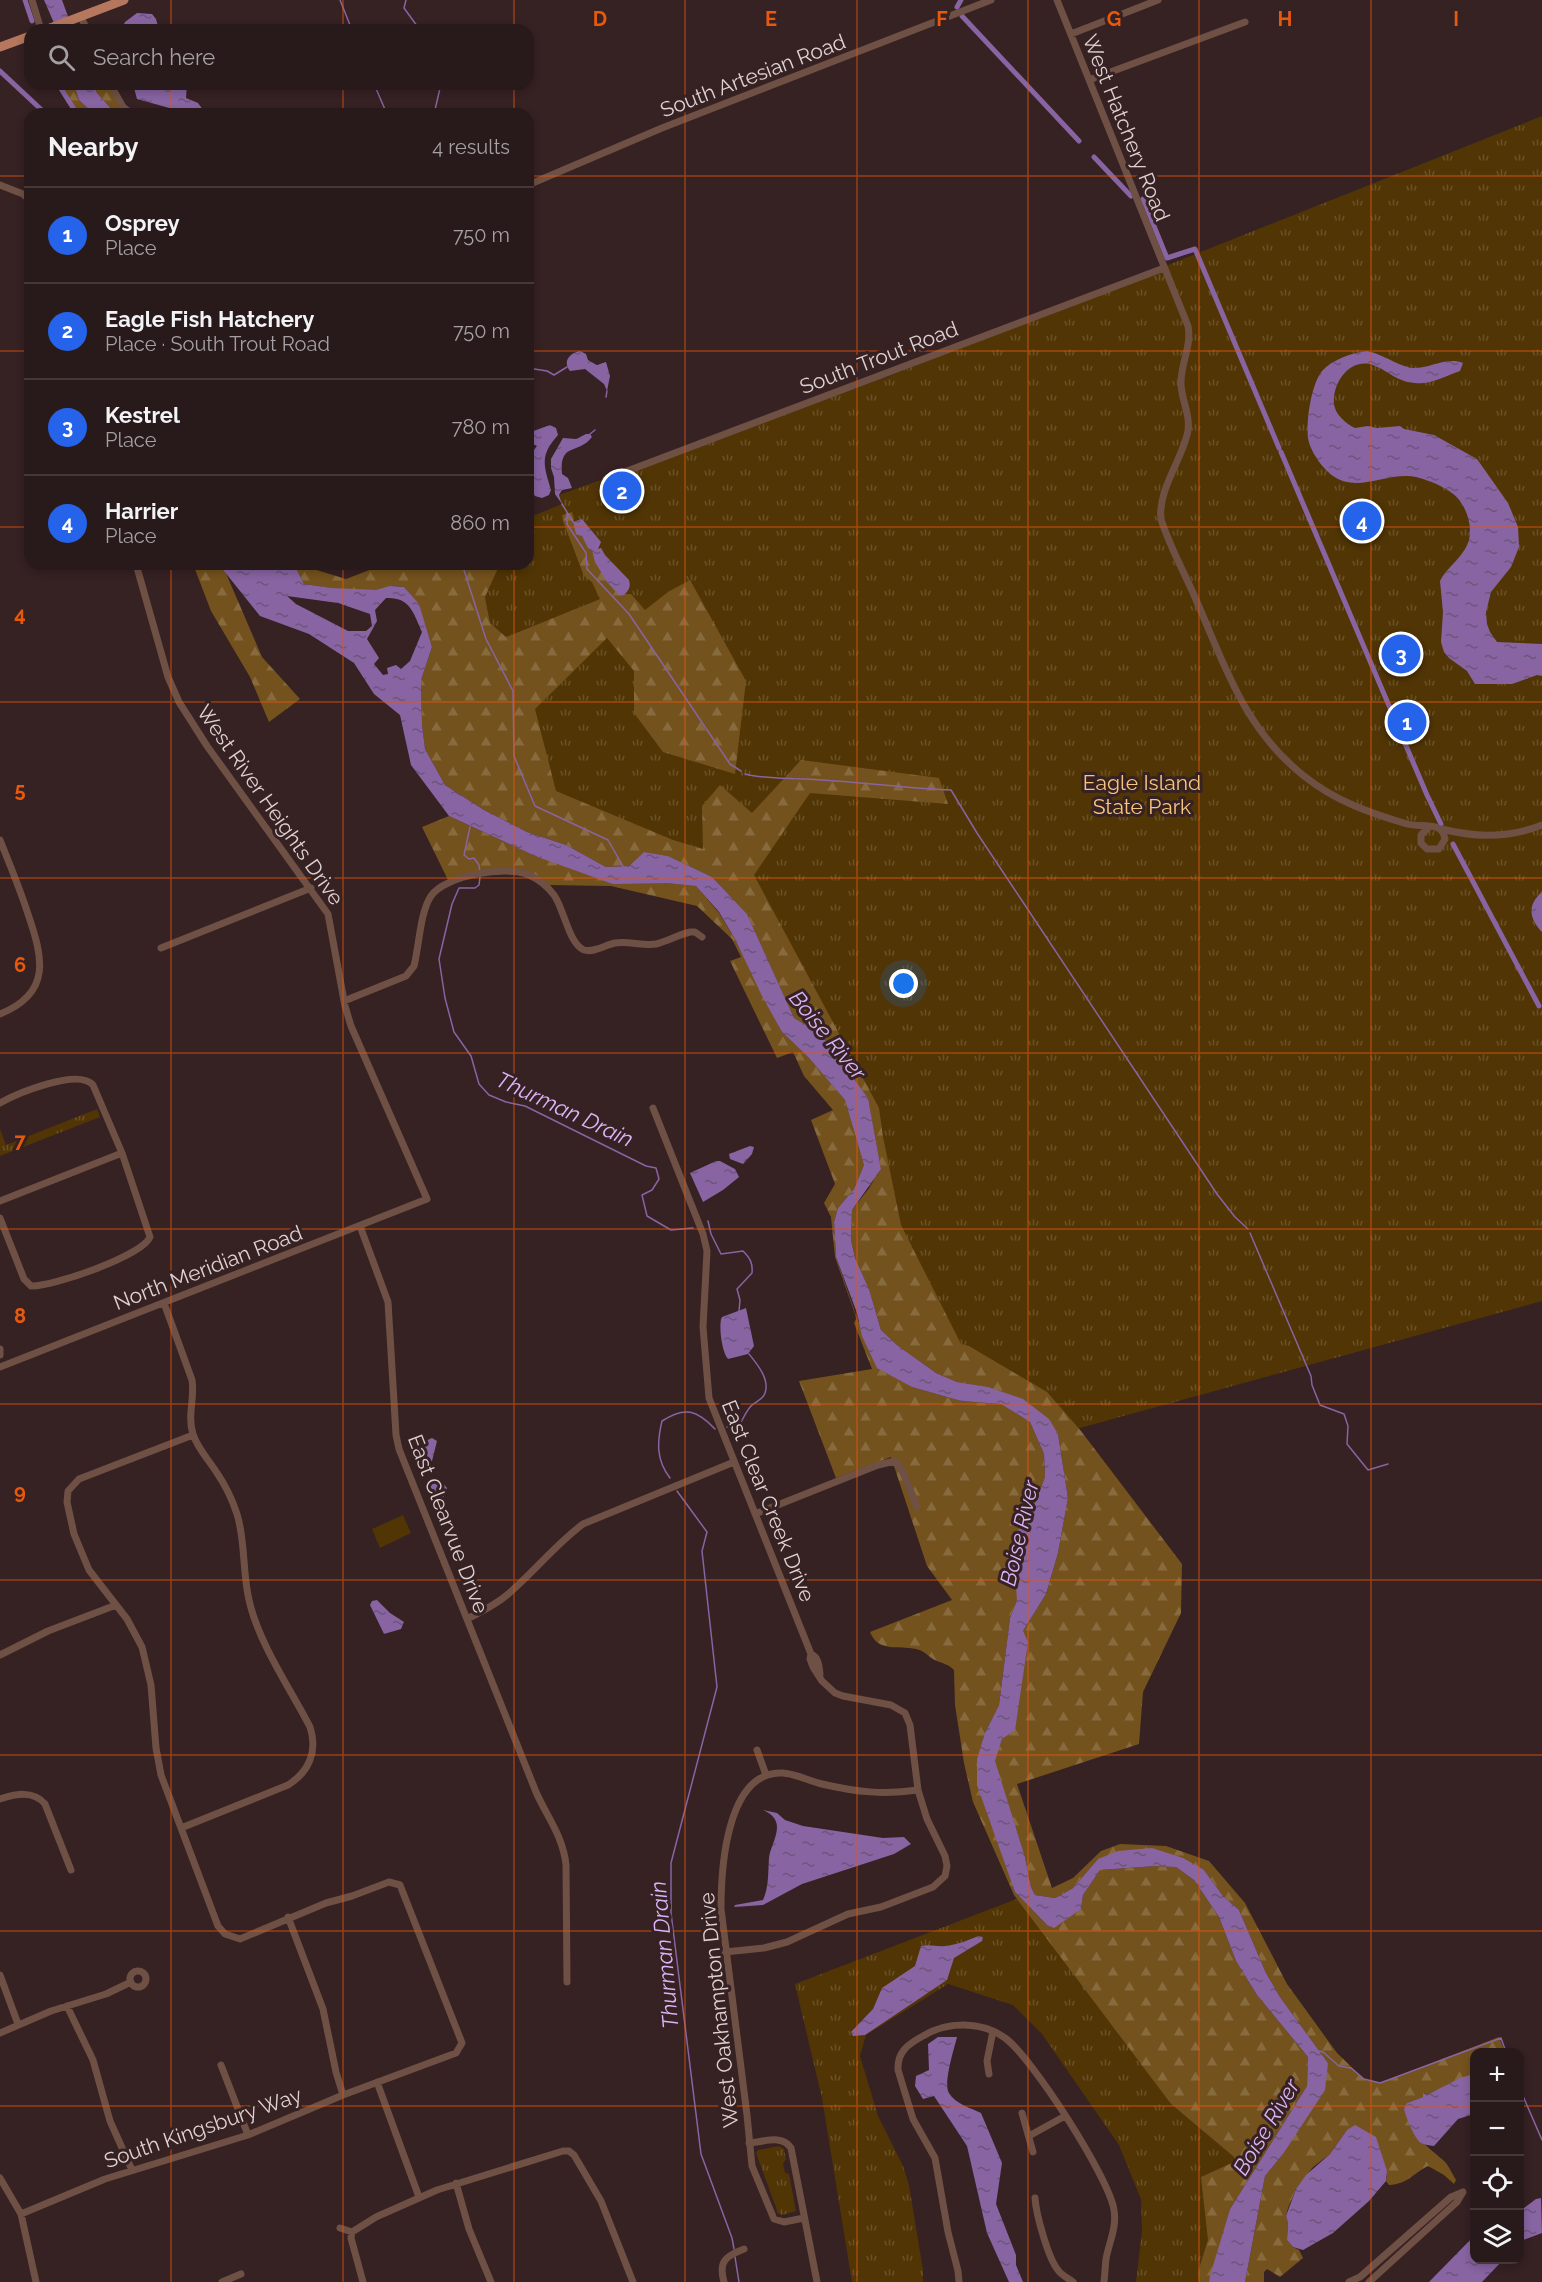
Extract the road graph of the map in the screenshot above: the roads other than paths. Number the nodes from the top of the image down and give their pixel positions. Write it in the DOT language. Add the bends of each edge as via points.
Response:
graph roads {
  1 [pos="32,0"];
  2 [pos="124,0"];
  3 [pos="991,0"];
  4 [pos="1058,0"];
  5 [pos="1158,0"];
  6 [pos="77,18"];
  7 [pos="1245,22"];
  8 [pos="44,24"];
  9 [pos="60,24"];
  10 [pos="82,24"];
  11 [pos="1071,34"];
  12 [pos="24,38"];
  13 [pos="0,47"];
  14 [pos="1089,80"];
  15 [pos="113,90"];
  16 [pos="124,108"];
  17 [pos="534,182"];
  18 [pos="0,186"];
  19 [pos="24,195"];
  20 [pos="1164,268"];
  21 [pos="606,479"];
  22 [pos="138,570"];
  23 [pos="1408,824"];
  24 [pos="1542,825"];
  25 [pos="1429,826"];
  26 [pos="1440,828"];
  27 [pos="1463,833"];
  28 [pos="1421,839"];
  29 [pos="0,840"];
  30 [pos="1445,841"];
  31 [pos="311,888"];
  32 [pos="702,937"];
  33 [pos="161,948"];
  34 [pos="344,1000"];
  35 [pos="0,1014"];
  36 [pos="0,1103"];
  37 [pos="653,1108"];
  38 [pos="122,1153"];
  39 [pos="427,1199"];
  40 [pos="0,1201"];
  41 [pos="0,1218"];
  42 [pos="360,1226"];
  43 [pos="164,1303"];
  44 [pos="0,1349"];
  45 [pos="0,1355"];
  46 [pos="0,1365"];
  47 [pos="193,1435"];
  48 [pos="734,1462"];
  49 [pos="917,1507"];
  50 [pos="755,1514"];
  51 [pos="116,1605"];
  52 [pos="467,1619"];
  53 [pos="0,1655"];
  54 [pos="757,1750"];
  55 [pos="766,1775"];
  56 [pos="918,1790"];
  57 [pos="0,1799"];
  58 [pos="181,1828"];
  59 [pos="71,1870"];
  60 [pos="288,1917"];
  61 [pos="725,1952"];
  62 [pos="0,1975"];
  63 [pos="131,1982"];
  64 [pos="567,1982"];
  65 [pos="67,2006"];
  66 [pos="18,2024"];
  67 [pos="993,2031"];
  68 [pos="0,2033"];
  69 [pos="221,2065"];
  70 [pos="989,2074"];
  71 [pos="377,2082"];
  72 [pos="344,2095"];
  73 [pos="1022,2113"];
  74 [pos="1065,2116"];
  75 [pos="248,2135"];
  76 [pos="1029,2136"];
  77 [pos="749,2144"];
  78 [pos="1033,2152"];
  79 [pos="132,2170"];
  80 [pos="0,2178"];
  81 [pos="456,2183"];
  82 [pos="419,2198"];
  83 [pos="1035,2198"];
  84 [pos="21,2214"];
  85 [pos="804,2218"];
  86 [pos="340,2228"];
  87 [pos="352,2232"];
  88 [pos="744,2249"];
  89 [pos="242,2274"];
  90 [pos="1351,2281"];
  91 [pos="36,2282"];
  92 [pos="222,2282"];
  93 [pos="363,2282"];
  94 [pos="491,2282"];
  95 [pos="633,2282"];
  96 [pos="724,2282"];
  97 [pos="817,2282"];
  98 [pos="958,2282"];
  99 [pos="1072,2282"];
  100 [pos="1104,2282"];
  101 [pos="1362,2282"];
  102 [pos="1369,2282"];
  1 -- 8 [label="street"];
  2 -- 6 [label="main road"];
  3 -- 17 [label="street, South Artesian Road" via="662,128"];
  4 -- 11 [label="street, West Hatchery Road"];
  5 -- 11 [label="street"];
  6 -- 9 [label="main road"];
  6 -- 10 [label="street"];
  7 -- 14 [label="street"];
  11 -- 14 [label="street, West Hatchery Road"];
  12 -- 13 [label="main road"];
  14 -- 20 [label="street, West Hatchery Road"];
  15 -- 16 [label="street"];
  18 -- 19 [label="street"];
  20 -- 21 [label="street, South Trout Road"];
  20 -- 23 [label="street, West Hatchery Road" via="1190,334 1181,385 1189,426 1164,494 1161,519 1232,687 1262,735 1304,776 1347,803"];
  22 -- 31 [label="street, West River Heights Drive" via="168,677 179,702"];
  23 -- 25 [label="street, West Hatchery Road"];
  23 -- 28 [label="street"];
  24 -- 27 [label="street" via="1503,836"];
  25 -- 26 [label="street"];
  25 -- 28 [label="street"];
  26 -- 27 [label="street"];
  26 -- 30 [label="street"];
  27 -- 30 [label="street"];
  28 -- 30 [label="street" via="1431,850 1439,849"];
  29 -- 35 [label="street" via="41,960 40,975 24,1002"];
  31 -- 33 [label="street"];
  31 -- 34 [label="street, West River Heights Drive" via="332,925"];
  32 -- 34 [label="street" via="690,932 655,944 618,942 583,950 570,933 553,894 528,874 461,876 431,896 414,966 406,976"];
  34 -- 39 [label="street, West River Heights Drive" via="351,1026"];
  36 -- 38 [label="street" via="47,1084 89,1080"];
  37 -- 48 [label="street, East Clear Creek Drive" via="706,1246 703,1327 709,1398"];
  38 -- 40 [label="street"];
  38 -- 41 [label="street" via="150,1233 143,1246 121,1258 77,1276 30,1286"];
  39 -- 42 [label="street, North Meridian Road"];
  42 -- 43 [label="street, North Meridian Road"];
  42 -- 52 [label="street, East Clearvue Drive" via="388,1302 397,1442"];
  43 -- 46 [label="street, North Meridian Road"];
  43 -- 47 [label="street" via="191,1374"];
  44 -- 45 [label="street"];
  47 -- 51 [label="street" via="79,1479 68,1491 74,1534 89,1570"];
  47 -- 58 [label="street" via="232,1501 240,1526 251,1609 313,1739 312,1756 302,1775 288,1785"];
  48 -- 50 [label="street, East Clear Creek Drive"];
  48 -- 52 [label="street" via="583,1524 507,1595"];
  49 -- 50 [label="street" via="895,1461"];
  50 -- 56 [label="street, East Clear Creek Drive" via="811,1654 816,1656 820,1674 829,1688 843,1696 891,1705 905,1713"];
  51 -- 53 [label="street" via="48,1630"];
  51 -- 58 [label="street" via="135,1633 147,1662 159,1765"];
  52 -- 64 [label="street, East Clearvue Drive" via="538,1796 563,1847"];
  54 -- 55 [label="street"];
  55 -- 56 [label="street" via="792,1774 820,1784 873,1793"];
  55 -- 61 [label="street, West Oakhampton Drive" via="743,1792 730,1829 721,1882"];
  56 -- 61 [label="street" via="947,1866 945,1876 933,1887 881,1907 848,1914 787,1942"];
  57 -- 59 [label="street" via="17,1794 36,1795 45,1804"];
  58 -- 60 [label="street" via="218,1926 225,1934 240,1939"];
  60 -- 71 [label="street, South Kingsbury Way" via="389,1882 403,1888 462,2039 456,2053"];
  60 -- 72 [label="street" via="323,2008"];
  61 -- 77 [label="street, West Oakhampton Drive"];
  62 -- 66 [label="street"];
  63 -- 65 [label="street"];
  65 -- 66 [label="street"];
  65 -- 79 [label="street" via="95,2066 107,2115"];
  66 -- 68 [label="street"];
  67 -- 70 [label="street" via="987,2061"];
  67 -- 74 [label="street" via="1019,2050"];
  67 -- 98 [label="street" via="969,2025 944,2027 905,2047 897,2061 913,2119 935,2158"];
  69 -- 75 [label="street"];
  71 -- 72 [label="street, South Kingsbury Way"];
  71 -- 82 [label="street"];
  72 -- 75 [label="street, South Kingsbury Way"];
  73 -- 76 [label="street"];
  74 -- 76 [label="street"];
  74 -- 100 [label="street" via="1108,2190 1114,2210 1115,2225"];
  75 -- 79 [label="street, South Kingsbury Way"];
  76 -- 78 [label="street"];
  77 -- 85 [label="street, West Oakhampton Drive" via="752,2166 774,2219 784,2222"];
  77 -- 85 [label="street" via="786,2141 791,2148"];
  79 -- 84 [label="street, South Kingsbury Way"];
  80 -- 84 [label="street"];
  81 -- 82 [label="street"];
  81 -- 94 [label="street" via="469,2229"];
  81 -- 95 [label="street" via="569,2151 601,2201"];
  82 -- 87 [label="street"];
  83 -- 99 [label="street" via="1036,2213 1053,2262"];
  84 -- 91 [label="street"];
  85 -- 97 [label="street"];
  86 -- 87 [label="street"];
  87 -- 93 [label="street"];
  88 -- 96 [label="street" via="723,2262"];
  89 -- 92 [label="street"];
  90 -- 101 [label="street"];
  90 -- 102 [label="street" via="1451,2197 1463,2192 1457,2202"];
}
